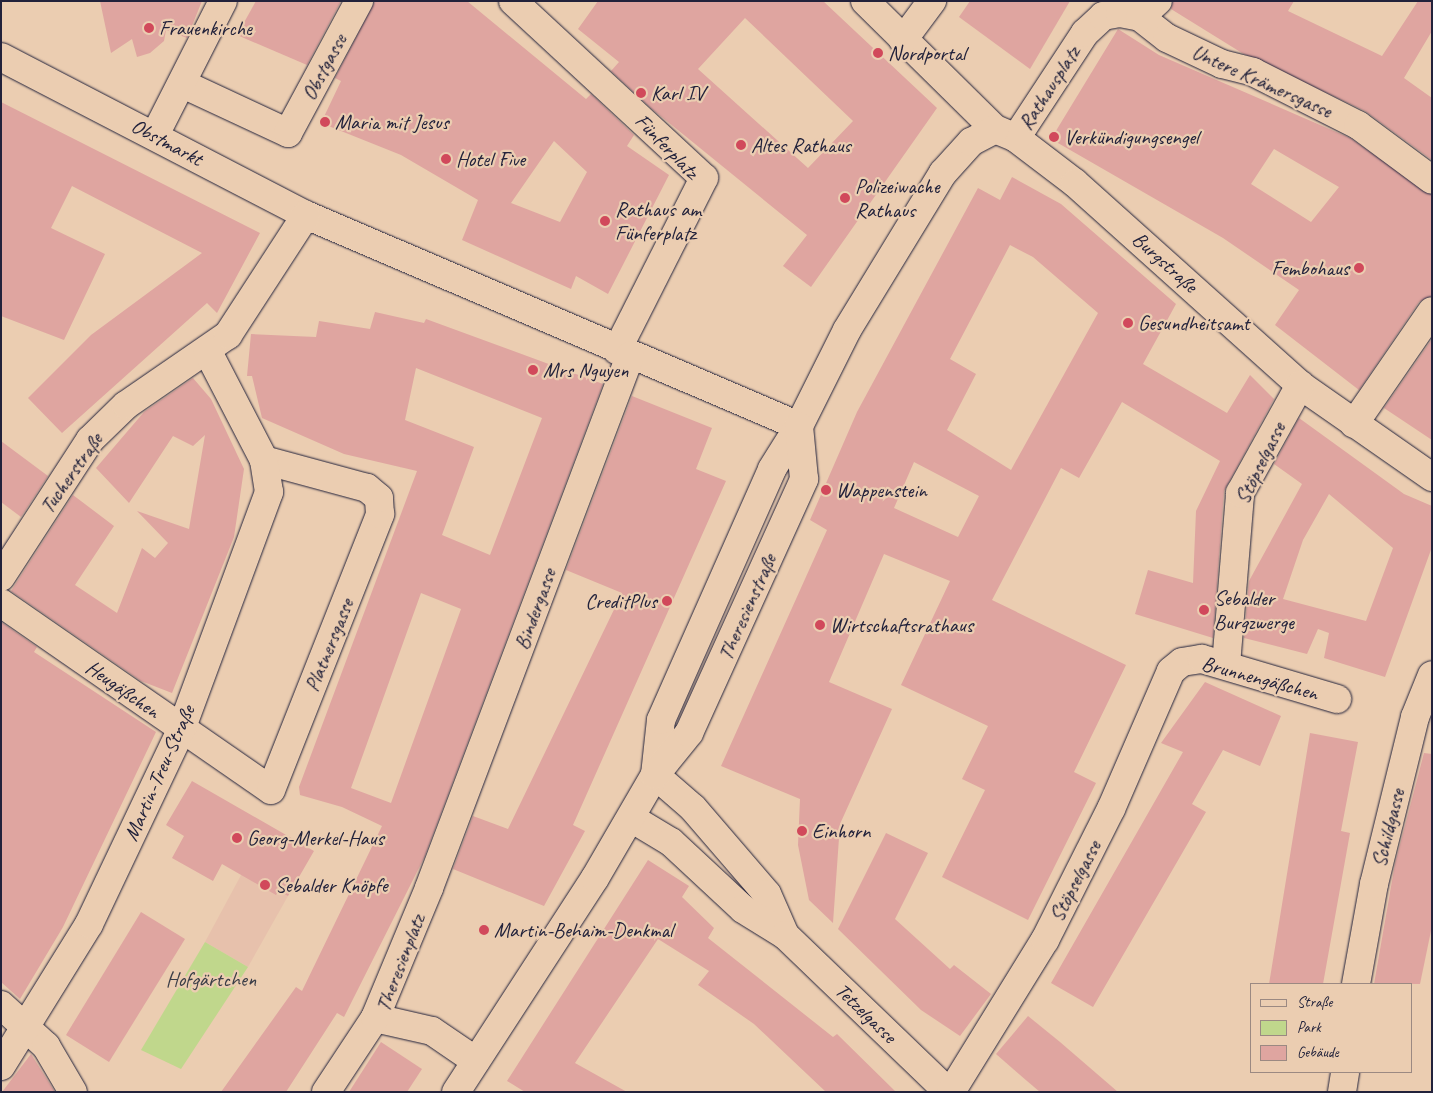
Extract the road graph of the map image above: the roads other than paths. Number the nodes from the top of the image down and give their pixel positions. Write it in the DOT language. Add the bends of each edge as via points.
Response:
graph roads {
  1 [pos="223,1"];
  2 [pos="359,1"];
  3 [pos="865,1"];
  4 [pos="932,1"];
  5 [pos="526,5"];
  6 [pos="1149,9"];
  7 [pos="903,40"];
  8 [pos="2,58"];
  9 [pos="183,84"];
  10 [pos="1006,134"];
  11 [pos="155,135"];
  12 [pos="1432,180"];
  13 [pos="306,215"];
  14 [pos="1432,311"];
  15 [pos="208,352"];
  16 [pos="624,353"];
  17 [pos="1300,385"];
  18 [pos="1354,424"];
  19 [pos="799,426"];
  20 [pos="264,460"];
  21 [pos="1432,477"];
  22 [pos="746,525"];
  23 [pos="777,539"];
  24 [pos="1,577"];
  25 [pos="1,603"];
  26 [pos="1182,662"];
  27 [pos="1226,665"];
  28 [pos="1432,675"];
  29 [pos="1337,699"];
  30 [pos="181,730"];
  31 [pos="655,775"];
  32 [pos="271,790"];
  33 [pos="630,818"];
  34 [pos="439,862"];
  35 [pos="595,878"];
  36 [pos="785,935"];
  37 [pos="1356,983"];
  38 [pos="1,1005"];
  39 [pos="375,1018"];
  40 [pos="29,1028"];
  41 [pos="1,1066"];
  42 [pos="1345,1073"];
  43 [pos="467,1081"];
  44 [pos="73,1092"];
  45 [pos="326,1092"];
  46 [pos="949,1092"];
  47 [pos="1342,1092"];
  1 -- 9 [label="street"];
  2 -- 9 [label="street, Obstgasse" via="288,133"];
  3 -- 7 [label="street, Rathausplatz"];
  4 -- 7 [label="street"];
  5 -- 16 [label="street, Fünferplatz" via="704,178"];
  6 -- 10 [label="street, Rathausplatz" via="1103,16 1085,33"];
  6 -- 12 [label="street, Untere Krämersgasse" via="1175,42 1222,64 1253,72 1358,125"];
  7 -- 10 [label="street, Rathausplatz"];
  8 -- 11 [label="street, Obstmarkt"];
  9 -- 11 [label="street"];
  10 -- 17 [label="street, Burgstraße" via="1146,244"];
  10 -- 19 [label="street, Theresienstraße" via="971,142 943,173 847,330"];
  11 -- 13 [label="street, Obstmarkt"];
  13 -- 15 [label="street" via="228,335"];
  13 -- 16 [label="street, Obstmarkt"];
  14 -- 18 [label="street"];
  15 -- 20 [label="street, Martin-Treu-Straße"];
  15 -- 24 [label="street, Tucherstraße" via="126,405 90,440"];
  16 -- 19 [label="street"];
  16 -- 34 [label="street, Bindergasse"];
  17 -- 18 [label="street, Burgstraße"];
  17 -- 27 [label="street, Stöpselgasse" via="1240,493"];
  18 -- 21 [label="street, Burgstraße"];
  19 -- 22 [label="street, Theresienstraße" via="772,469"];
  19 -- 23 [label="street, Theresienstraße" via="804,479"];
  20 -- 30 [label="street, Martin-Treu-Straße" via="269,492"];
  20 -- 32 [label="street, Platnersgasse" via="367,488 380,498 380,514"];
  22 -- 23 [label="street"];
  22 -- 31 [label="street, Theresienstraße" via="661,720"];
  23 -- 31 [label="street, Theresienstraße" via="689,733"];
  25 -- 30 [label="street, Heugäßchen"];
  26 -- 27 [label="street, Brunnengäßchen" via="1202,658"];
  26 -- 46 [label="street, Stöpselgasse" via="1162,684 1111,810 1045,940"];
  27 -- 29 [label="street, Brunnengäßchen"];
  28 -- 37 [label="street, Schildgasse" via="1416,717 1376,875"];
  30 -- 32 [label="street, Heugäßchen"];
  30 -- 40 [label="street, Martin-Treu-Straße" via="89,924"];
  31 -- 33 [label="street, Theresienstraße"];
  31 -- 36 [label="street, Tetzelgasse" via="693,808 767,894"];
  33 -- 35 [label="street, Theresienstraße"];
  33 -- 36 [label="street, Tetzelgasse" via="671,842 744,909"];
  34 -- 39 [label="street, Theresienplatz"];
  35 -- 43 [label="street, Theresienplatz"];
  36 -- 46 [label="street, Tetzelgasse"];
  38 -- 40 [label="street"];
  39 -- 43 [label="street, Theresienplatz" via="432,1031"];
  39 -- 45 [label="street"];
  40 -- 41 [label="street, Martin-Treu-Straße"];
  40 -- 44 [label="street" via="52,1054"];
  42 -- 47 [label="street"];
}
